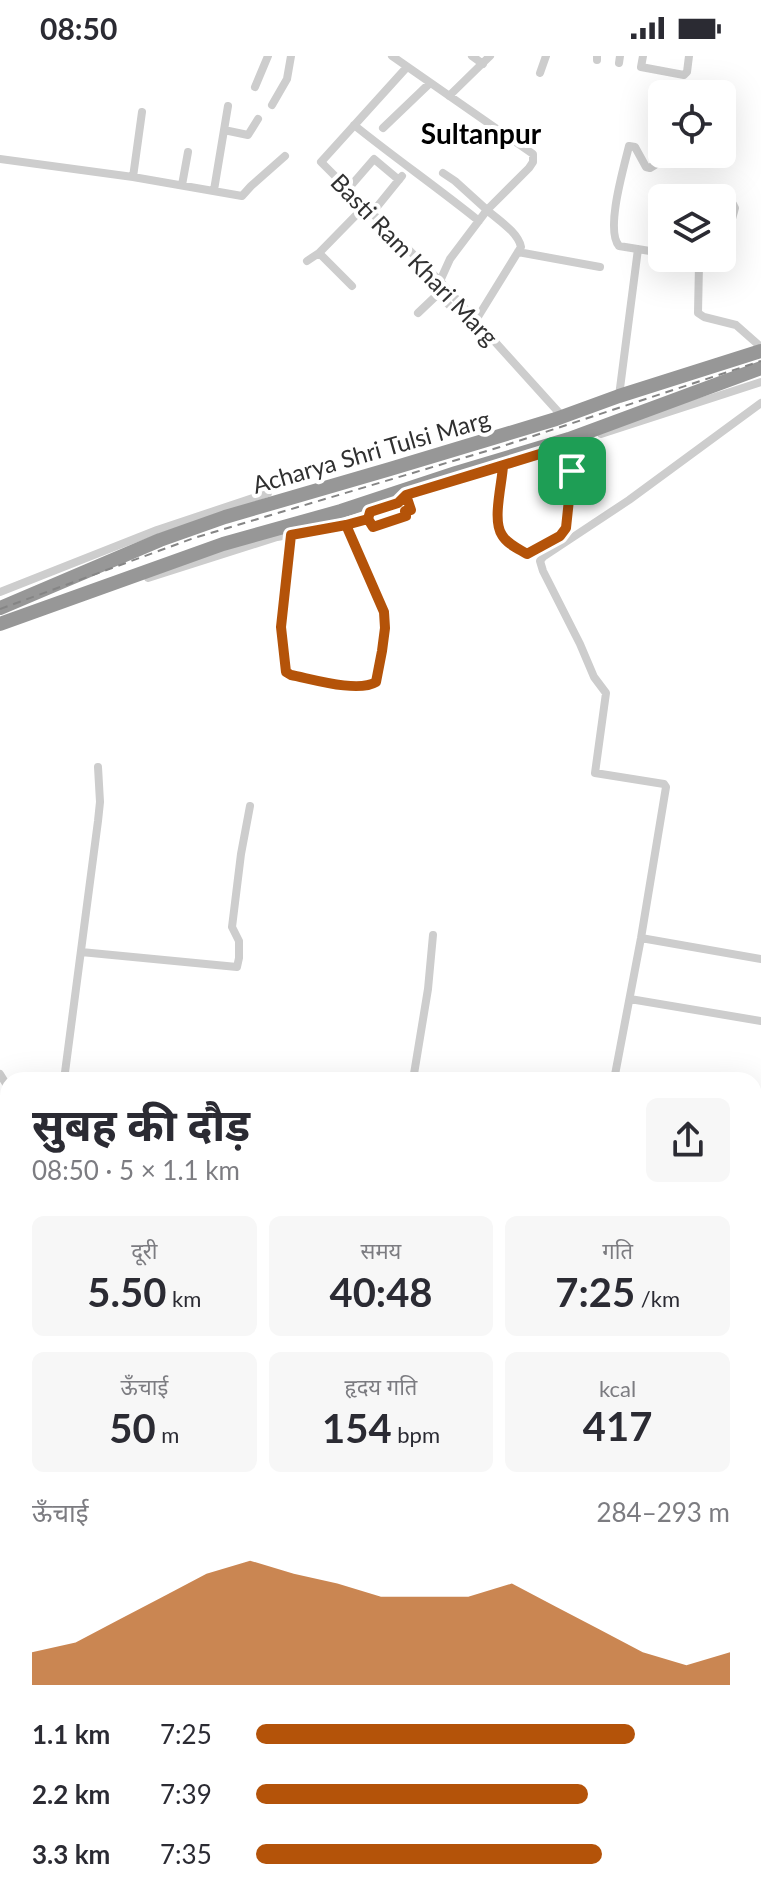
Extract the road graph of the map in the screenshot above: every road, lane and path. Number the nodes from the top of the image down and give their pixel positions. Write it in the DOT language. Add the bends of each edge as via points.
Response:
graph roads {
  1 [pos="268,56"];
  2 [pos="291,56"];
  3 [pos="392,56"];
  4 [pos="410,56"];
  5 [pos="472,56"];
  6 [pos="490,56"];
  7 [pos="546,56"];
  8 [pos="643,56"];
  9 [pos="689,56"];
  10 [pos="483,64"];
  11 [pos="406,66"];
  12 [pos="540,73"];
  13 [pos="430,83"];
  14 [pos="255,87"];
  15 [pos="449,96"];
  16 [pos="272,105"];
  17 [pos="228,106"];
  18 [pos="142,112"];
  19 [pos="258,119"];
  20 [pos="354,125"];
  21 [pos="383,128"];
  22 [pos="224,130"];
  23 [pos="188,152"];
  24 [pos="285,156"];
  25 [pos="0,159"];
  26 [pos="408,168"];
  27 [pos="648,168"];
  28 [pos="443,173"];
  29 [pos="133,177"];
  30 [pos="399,180"];
  31 [pos="182,185"];
  32 [pos="348,189"];
  33 [pos="214,190"];
  34 [pos="369,210"];
  35 [pos="487,210"];
  36 [pos="479,221"];
  37 [pos="638,249"];
  38 [pos="648,251"];
  39 [pos="518,252"];
  40 [pos="319,253"];
  41 [pos="307,261"];
  42 [pos="600,267"];
  43 [pos="699,272"];
  44 [pos="440,281"];
  45 [pos="352,286"];
  46 [pos="465,309"];
  47 [pos="418,313"];
  48 [pos="476,320"];
  49 [pos="760,346"];
  50 [pos="761,368"];
  51 [pos="761,382"];
  52 [pos="619,396"];
  53 [pos="761,403"];
  54 [pos="562,416"];
  55 [pos="569,442"];
  56 [pos="449,451"];
  57 [pos="503,466"];
  58 [pos="456,473"];
  59 [pos="268,493"];
  60 [pos="406,495"];
  61 [pos="368,519"];
  62 [pos="346,525"];
  63 [pos="291,535"];
  64 [pos="527,554"];
  65 [pos="540,561"];
  66 [pos="0,592"];
  67 [pos="0,608"];
  68 [pos="0,626"];
  69 [pos="98,767"];
  70 [pos="250,806"];
  71 [pos="433,935"];
  72 [pos="641,938"];
  73 [pos="81,952"];
  74 [pos="761,959"];
  75 [pos="630,999"];
  76 [pos="761,1021"];
  77 [pos="65,1072"];
  78 [pos="414,1072"];
  79 [pos="616,1072"];
  1 -- 14 [label="street"];
  2 -- 16 [label="street" via="287,79"];
  3 -- 11 [label="street"];
  4 -- 11 [label="street, Basti Ram Khari Marg"];
  5 -- 10 [label="street"];
  6 -- 10 [label="street"];
  7 -- 12 [label="street"];
  8 -- 9 [label="street" via="641,67 684,75"];
  10 -- 15 [label="street"];
  11 -- 13 [label="street"];
  11 -- 20 [label="street, Basti Ram Khari Marg"];
  13 -- 15 [label="street"];
  13 -- 21 [label="street"];
  15 -- 35 [label="street" via="533,154 529,168"];
  17 -- 22 [label="street"];
  18 -- 29 [label="street"];
  19 -- 22 [label="street" via="248,135"];
  20 -- 26 [label="street"];
  20 -- 32 [label="street, Basti Ram Khari Marg" via="321,162"];
  22 -- 33 [label="street"];
  23 -- 31 [label="street"];
  24 -- 33 [label="street" via="242,196"];
  25 -- 29 [label="street"];
  26 -- 30 [label="street"];
  26 -- 36 [label="street"];
  27 -- 37 [label="street" via="629,146 614,237 619,246"];
  28 -- 35 [label="street"];
  29 -- 31 [label="street"];
  30 -- 32 [label="street" via="374,159"];
  30 -- 34 [label="street"];
  31 -- 33 [label="street"];
  32 -- 34 [label="street, Basti Ram Khari Marg"];
  34 -- 40 [label="street"];
  34 -- 44 [label="street, Basti Ram Khari Marg"];
  35 -- 36 [label="street"];
  35 -- 39 [label="street" via="519,239"];
  36 -- 44 [label="street"];
  37 -- 38 [label="street"];
  37 -- 52 [label="street"];
  39 -- 42 [label="street"];
  39 -- 48 [label="street"];
  40 -- 41 [label="street"];
  40 -- 45 [label="street"];
  43 -- 49 [label="street" via="698,313 736,325"];
  44 -- 46 [label="street, Basti Ram Khari Marg"];
  46 -- 47 [label="street" via="455,311 437,294"];
  46 -- 48 [label="street, Basti Ram Khari Marg"];
  48 -- 54 [label="street, Basti Ram Khari Marg"];
  49 -- 52 [label="highway, Acharya Shri Tulsi Marg"];
  50 -- 55 [label="highway, Acharya Shri Tulsi Marg"];
  51 -- 55 [label="street"];
  52 -- 54 [label="highway, Acharya Shri Tulsi Marg"];
  53 -- 65 [label="street"];
  54 -- 56 [label="highway, Acharya Shri Tulsi Marg"];
  55 -- 57 [label="street"];
  55 -- 58 [label="highway, Acharya Shri Tulsi Marg"];
  55 -- 64 [label="street" via="572,471 566,528"];
  56 -- 58 [label="highway"];
  56 -- 67 [label="highway, Acharya Shri Tulsi Marg" via="225,517"];
  57 -- 60 [label="street"];
  57 -- 64 [label="street" via="498,529"];
  58 -- 68 [label="highway, Acharya Shri Tulsi Marg" via="223,544"];
  59 -- 66 [label="street"];
  60 -- 61 [label="street" via="370,512"];
  60 -- 61 [label="street" via="411,510 406,516 373,527"];
  61 -- 62 [label="street"];
  62 -- 63 [label="street"];
  62 -- 63 [label="street" via="385,617 379,672 372,685 346,685 291,675 284,669 281,627"];
  63 -- 68 [label="street"];
  64 -- 65 [label="street"];
  65 -- 72 [label="street" via="606,693 595,773 666,785"];
  69 -- 73 [label="street" via="100,809"];
  70 -- 73 [label="street" via="232,927 239,941 237,967"];
  71 -- 78 [label="street"];
  72 -- 74 [label="street"];
  72 -- 75 [label="street"];
  73 -- 77 [label="street"];
  75 -- 76 [label="street"];
  75 -- 79 [label="street"];
}
